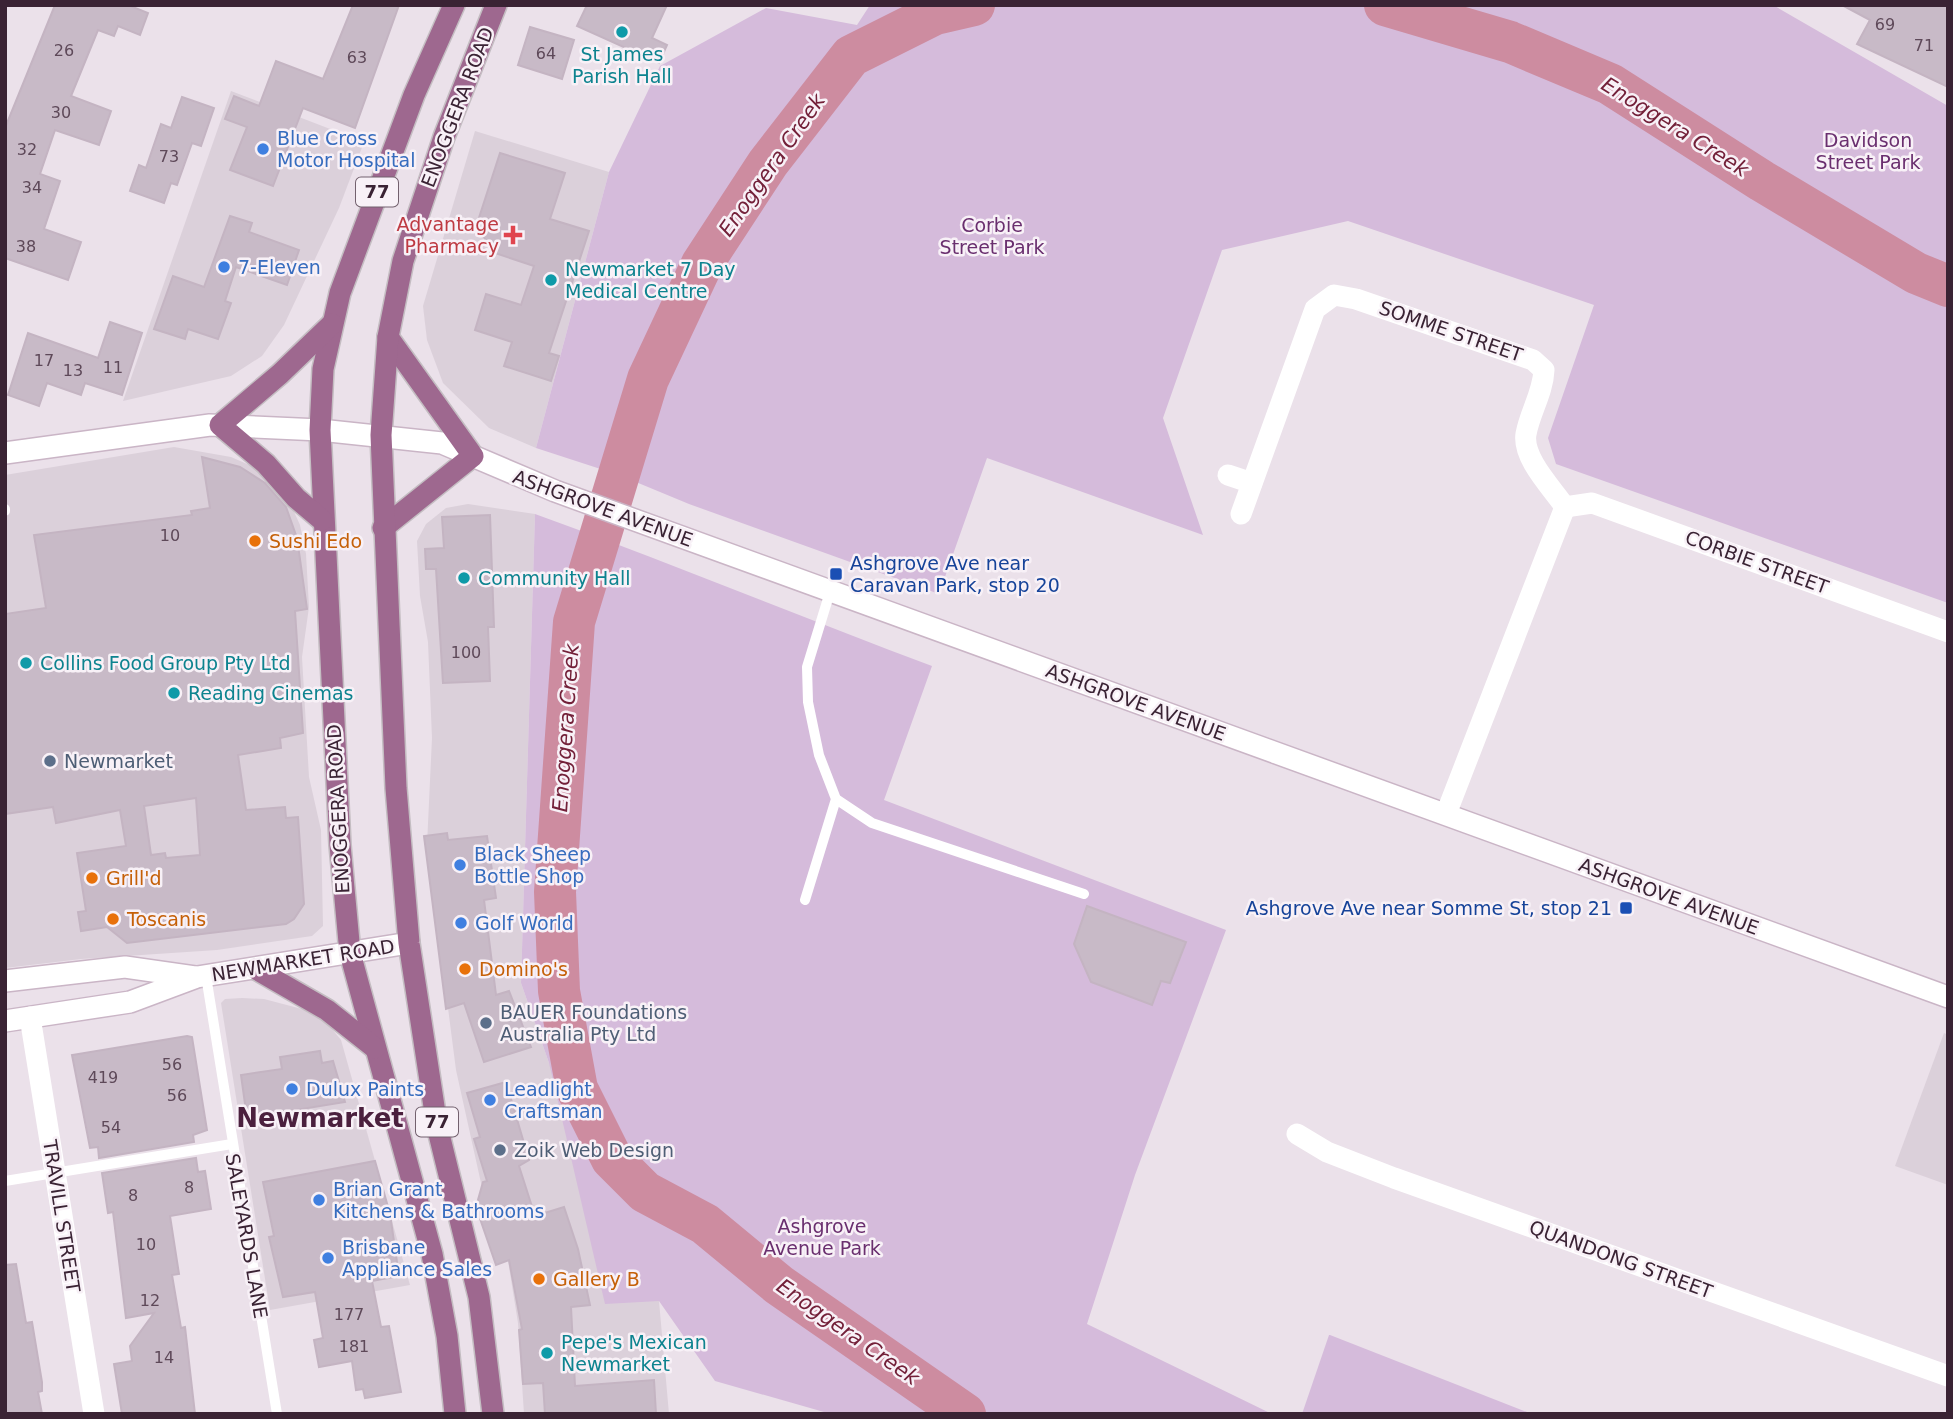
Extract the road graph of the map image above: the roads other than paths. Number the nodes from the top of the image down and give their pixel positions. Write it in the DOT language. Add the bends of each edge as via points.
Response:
graph roads {
  1 [pos="454,5"];
  2 [pos="496,5"];
  3 [pos="332,324"];
  4 [pos="388,338"];
  5 [pos="220,425"];
  6 [pos="320,430"];
  7 [pos="381,435"];
  8 [pos="5,453"];
  9 [pos="473,456"];
  10 [pos="1228,475"];
  11 [pos="1252,483"];
  12 [pos="1565,507"];
  13 [pos="1241,514"];
  14 [pos="322,520"];
  15 [pos="383,528"];
  16 [pos="830,592"];
  17 [pos="1948,632"];
  18 [pos="836,799"];
  19 [pos="1446,814"];
  20 [pos="1084,894"];
  21 [pos="805,900"];
  22 [pos="409,943"];
  23 [pos="350,953"];
  24 [pos="256,970"];
  25 [pos="202,976"];
  26 [pos="5,981"];
  27 [pos="1948,997"];
  28 [pos="30,1017"];
  29 [pos="5,1021"];
  30 [pos="375,1048"];
  31 [pos="1297,1134"];
  32 [pos="232,1144"];
  33 [pos="55,1173"];
  34 [pos="5,1181"];
  35 [pos="1948,1376"];
  36 [pos="94,1414"];
  37 [pos="277,1414"];
  38 [pos="455,1414"];
  39 [pos="493,1414"];
  1 -- 3 [label="main road, ENOGGERA ROAD / 77" via="370,209"];
  2 -- 4 [label="main road, ENOGGERA ROAD / 77" via="413,226"];
  3 -- 5 [label="main road"];
  3 -- 6 [label="main road, ENOGGERA ROAD / 77" via="323,369"];
  4 -- 7 [label="main road, ENOGGERA ROAD / 77"];
  4 -- 9 [label="main road"];
  5 -- 6 [label="street, ASHGROVE AVENUE"];
  5 -- 8 [label="street, ASHGROVE AVENUE"];
  5 -- 14 [label="main road"];
  6 -- 7 [label="street, ASHGROVE AVENUE"];
  6 -- 14 [label="main road, ENOGGERA ROAD / 77"];
  7 -- 9 [label="street, ASHGROVE AVENUE" via="442,443"];
  7 -- 15 [label="main road, ENOGGERA ROAD / 77"];
  9 -- 15 [label="main road"];
  9 -- 16 [label="street, ASHGROVE AVENUE" via="514,476"];
  10 -- 11 [label="street"];
  11 -- 12 [label="street, SOMME STREET" via="1315,309 1334,295 1533,360 1544,370 1525,436 1528,453"];
  11 -- 13 [label="street, SOMME STREET"];
  12 -- 17 [label="street, CORBIE STREET" via="1592,503"];
  12 -- 19 [label="street"];
  14 -- 23 [label="main road, ENOGGERA ROAD / 77"];
  15 -- 22 [label="main road, ENOGGERA ROAD / 77"];
  16 -- 18 [label="lane" via="807,667 808,702 819,755"];
  16 -- 19 [label="street, ASHGROVE AVENUE"];
  18 -- 20 [label="lane" via="872,823"];
  18 -- 21 [label="lane"];
  19 -- 27 [label="street, ASHGROVE AVENUE"];
  22 -- 23 [label="street, NEWMARKET ROAD"];
  22 -- 39 [label="main road, ENOGGERA ROAD / 77" via="438,1126 479,1297"];
  23 -- 24 [label="street, NEWMARKET ROAD"];
  23 -- 30 [label="main road, ENOGGERA ROAD / 77"];
  24 -- 25 [label="street, NEWMARKET ROAD"];
  24 -- 30 [label="main road" via="327,1010"];
  25 -- 26 [label="street, NEWMARKET ROAD" via="125,968"];
  25 -- 28 [label="street, NEWMARKET ROAD" via="130,1002"];
  25 -- 32 [label="lane, SALEYARDS LANE"];
  28 -- 29 [label="street, NEWMARKET ROAD"];
  28 -- 33 [label="street, TRAVILL STREET"];
  30 -- 38 [label="main road, ENOGGERA ROAD / 77" via="441,1294"];
  31 -- 35 [label="street, QUANDONG STREET" via="1327,1152 1394,1178"];
  32 -- 33 [label="lane"];
  32 -- 37 [label="lane, SALEYARDS LANE"];
  33 -- 34 [label="lane"];
  33 -- 36 [label="street, TRAVILL STREET"];
}
